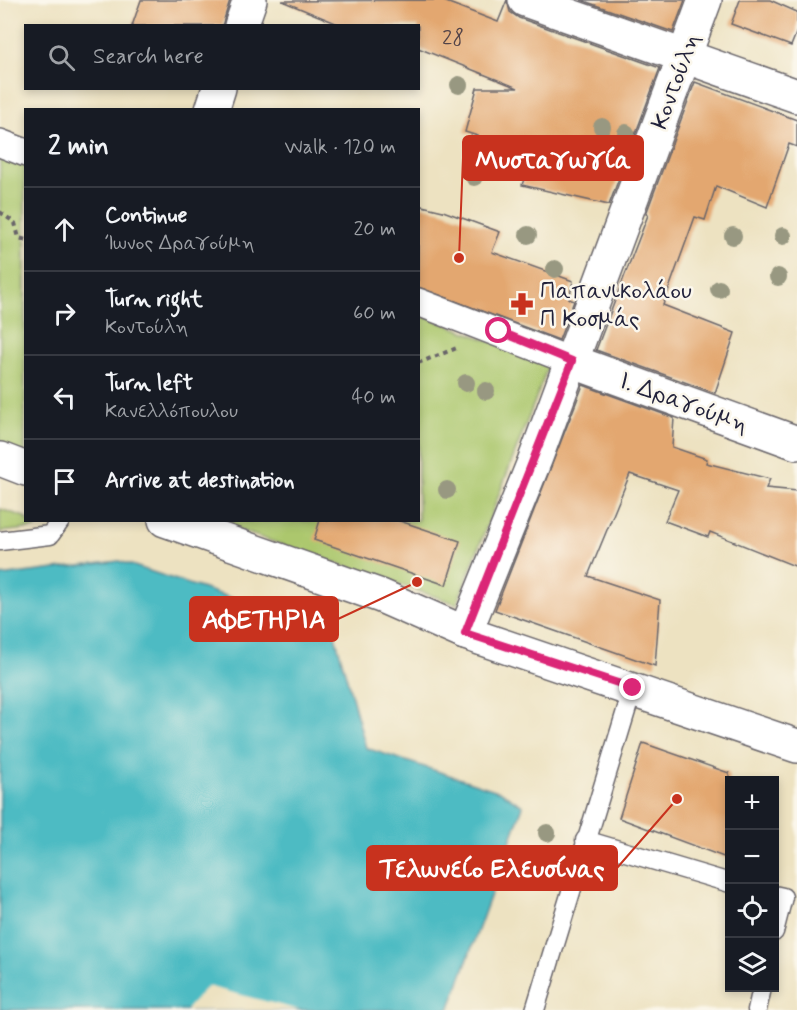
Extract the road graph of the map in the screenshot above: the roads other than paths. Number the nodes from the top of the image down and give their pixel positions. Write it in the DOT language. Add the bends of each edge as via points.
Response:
graph roads {
  1 [pos="250,0"];
  2 [pos="525,0"];
  3 [pos="705,0"];
  4 [pos="242,24"];
  5 [pos="684,58"];
  6 [pos="218,90"];
  7 [pos="797,96"];
  8 [pos="213,108"];
  9 [pos="0,143"];
  10 [pos="24,152"];
  11 [pos="420,303"];
  12 [pos="572,361"];
  13 [pos="797,444"];
  14 [pos="0,459"];
  15 [pos="24,468"];
  16 [pos="60,522"];
  17 [pos="171,522"];
  18 [pos="0,542"];
  19 [pos="465,633"];
  20 [pos="633,688"];
  21 [pos="797,746"];
  22 [pos="585,840"];
  23 [pos="725,881"];
  24 [pos="779,896"];
  25 [pos="779,913"];
  26 [pos="761,992"];
  27 [pos="535,1010"];
  28 [pos="757,1010"];
  1 -- 4 [label="main road"];
  2 -- 5 [label="main road"];
  3 -- 5 [label="main road, Κοντούλη"];
  5 -- 7 [label="main road"];
  5 -- 12 [label="main road, Κοντούλη"];
  6 -- 8 [label="main road"];
  9 -- 10 [label="street"];
  11 -- 12 [label="street"];
  12 -- 13 [label="main road, Ι. Δραγούμη"];
  12 -- 19 [label="main road, Κοντούλη"];
  14 -- 15 [label="main road"];
  16 -- 18 [label="lane" via="50,535"];
  17 -- 19 [label="main road" via="381,596"];
  19 -- 20 [label="main road"];
  20 -- 21 [label="main road"];
  20 -- 22 [label="lane"];
  22 -- 23 [label="lane"];
  22 -- 27 [label="lane"];
  24 -- 25 [label="lane" via="783,897"];
  26 -- 28 [label="lane"];
}
